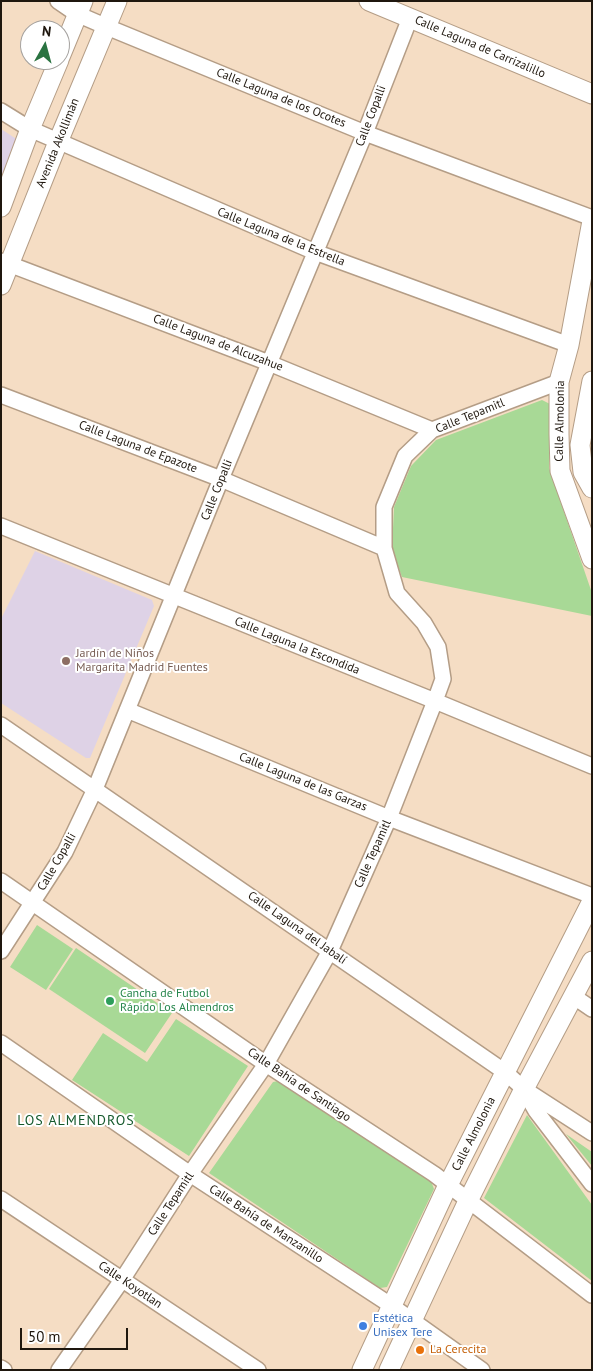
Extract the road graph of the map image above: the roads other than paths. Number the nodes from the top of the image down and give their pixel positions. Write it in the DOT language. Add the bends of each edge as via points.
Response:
graph roads {
  1 [pos="58,1"];
  2 [pos="117,1"];
  3 [pos="369,1"];
  4 [pos="80,8"];
  5 [pos="410,18"];
  6 [pos="107,27"];
  7 [pos="70,32"];
  8 [pos="54,70"];
  9 [pos="592,94"];
  10 [pos="1,111"];
  11 [pos="30,130"];
  12 [pos="365,133"];
  13 [pos="58,142"];
  14 [pos="1,207"];
  15 [pos="592,219"];
  16 [pos="315,252"];
  17 [pos="6,262"];
  18 [pos="1,285"];
  19 [pos="569,345"];
  20 [pos="270,363"];
  21 [pos="592,381"];
  22 [pos="559,382"];
  23 [pos="1,395"];
  24 [pos="432,430"];
  25 [pos="558,434"];
  26 [pos="586,448"];
  27 [pos="221,480"];
  28 [pos="592,488"];
  29 [pos="1,526"];
  30 [pos="384,548"];
  31 [pos="592,559"];
  32 [pos="174,596"];
  33 [pos="435,701"];
  34 [pos="127,710"];
  35 [pos="1,725"];
  36 [pos="592,766"];
  37 [pos="95,789"];
  38 [pos="389,818"];
  39 [pos="1,881"];
  40 [pos="592,896"];
  41 [pos="592,901"];
  42 [pos="33,902"];
  43 [pos="1,951"];
  44 [pos="330,951"];
  45 [pos="592,961"];
  46 [pos="573,996"];
  47 [pos="592,1009"];
  48 [pos="1,1043"];
  49 [pos="266,1064"];
  50 [pos="504,1072"];
  51 [pos="524,1089"];
  52 [pos="592,1133"];
  53 [pos="190,1174"];
  54 [pos="592,1184"];
  55 [pos="448,1185"];
  56 [pos="1,1199"];
  57 [pos="468,1201"];
  58 [pos="122,1280"];
  59 [pos="592,1295"];
  60 [pos="392,1306"];
  61 [pos="413,1320"];
  62 [pos="59,1370"];
  63 [pos="258,1370"];
  64 [pos="362,1370"];
  65 [pos="389,1370"];
  66 [pos="482,1370"];
  1 -- 4 [label="street, Calle Laguna de los Ocotes"];
  2 -- 6 [label="street, Avenida Akollimán"];
  3 -- 5 [label="street, Calle Laguna de Carrizalillo"];
  4 -- 6 [label="street, Calle Laguna de los Ocotes"];
  4 -- 7 [label="street"];
  5 -- 9 [label="street, Calle Laguna de Carrizalillo"];
  5 -- 12 [label="street, Calle Copalli"];
  6 -- 12 [label="street, Calle Laguna de los Ocotes"];
  6 -- 13 [label="street, Avenida Akollimán"];
  8 -- 11 [label="street"];
  10 -- 11 [label="street, Calle Laguna de la Estrella"];
  11 -- 13 [label="street, Calle Laguna de la Estrella"];
  11 -- 14 [label="street"];
  12 -- 15 [label="street, Calle Laguna de los Ocotes"];
  12 -- 16 [label="street, Calle Copalli"];
  13 -- 16 [label="street, Calle Laguna de la Estrella"];
  13 -- 17 [label="street, Avenida Akollimán"];
  15 -- 19 [label="street, Calle Almolonia"];
  16 -- 19 [label="street, Calle Laguna de la Estrella"];
  16 -- 20 [label="street, Calle Copalli"];
  17 -- 18 [label="street, Avenida Akollimán"];
  17 -- 20 [label="street, Calle Laguna de Alcuzahue"];
  19 -- 22 [label="street, Calle Almolonia"];
  20 -- 24 [label="street, Calle Laguna de Alcuzahue"];
  20 -- 27 [label="street, Calle Copalli"];
  21 -- 26 [label="street, Calle Almolonia"];
  22 -- 24 [label="street, Calle Tepamitl"];
  22 -- 25 [label="street, Calle Almolonia"];
  23 -- 27 [label="street, Calle Laguna de Epazote"];
  24 -- 30 [label="street, Calle Tepamitl" via="405,456 384,507"];
  25 -- 26 [label="street"];
  25 -- 31 [label="street, Calle Almolonia" via="560,471"];
  26 -- 28 [label="street, Calle Almolonia" via="583,472"];
  27 -- 30 [label="street, Calle Laguna de Epazote"];
  27 -- 32 [label="street, Calle Copalli"];
  29 -- 32 [label="street, Calle Laguna la Escondida"];
  30 -- 33 [label="street, Calle Tepamitl" via="397,593 424,622 438,647 443,679"];
  32 -- 33 [label="street, Calle Laguna la Escondida"];
  32 -- 34 [label="street, Calle Copalli"];
  33 -- 36 [label="street, Calle Laguna la Escondida"];
  33 -- 38 [label="street, Calle Tepamitl"];
  34 -- 37 [label="street, Calle Copalli"];
  34 -- 38 [label="street, Calle Laguna de las Garzas"];
  35 -- 37 [label="street, Calle Laguna del Jabalí"];
  37 -- 42 [label="street, Calle Copalli" via="65,852"];
  37 -- 44 [label="street, Calle Laguna del Jabalí"];
  38 -- 40 [label="street, Calle Laguna de las Garzas"];
  38 -- 44 [label="street, Calle Tepamitl"];
  39 -- 42 [label="street, Calle Bahía de Santiago"];
  41 -- 50 [label="street, Calle Almolonia"];
  42 -- 43 [label="street, Calle Copalli"];
  42 -- 49 [label="street, Calle Bahía de Santiago"];
  44 -- 49 [label="street, Calle Tepamitl"];
  44 -- 50 [label="street, Calle Laguna del Jabalí"];
  45 -- 46 [label="street, Calle Almolonia"];
  46 -- 47 [label="street"];
  46 -- 51 [label="street, Calle Almolonia"];
  48 -- 53 [label="street, Calle Bahía de Manzanillo"];
  49 -- 53 [label="street, Calle Tepamitl"];
  49 -- 55 [label="street, Calle Bahía de Santiago"];
  50 -- 51 [label="street, Calle Laguna del Jabalí"];
  50 -- 55 [label="street, Calle Almolonia"];
  51 -- 52 [label="street, Calle Laguna del Jabalí"];
  51 -- 54 [label="street" via="536,1111"];
  51 -- 57 [label="street, Calle Almolonia"];
  53 -- 58 [label="street, Calle Tepamitl"];
  53 -- 60 [label="street, Calle Bahía de Manzanillo"];
  55 -- 57 [label="street, Calle Bahía de Santiago"];
  55 -- 60 [label="street, Calle Almolonia"];
  56 -- 58 [label="street, Calle Koyotlan"];
  57 -- 59 [label="street, Calle Bahía de Santiago"];
  57 -- 61 [label="street, Calle Almolonia"];
  58 -- 62 [label="street, Calle Tepamitl"];
  58 -- 63 [label="street, Calle Koyotlan"];
  60 -- 61 [label="street, Calle Bahía de Manzanillo"];
  60 -- 64 [label="street, Calle Almolonia"];
  61 -- 65 [label="street, Calle Almolonia"];
  61 -- 66 [label="street, Calle Bahía de Manzanillo"];
}
